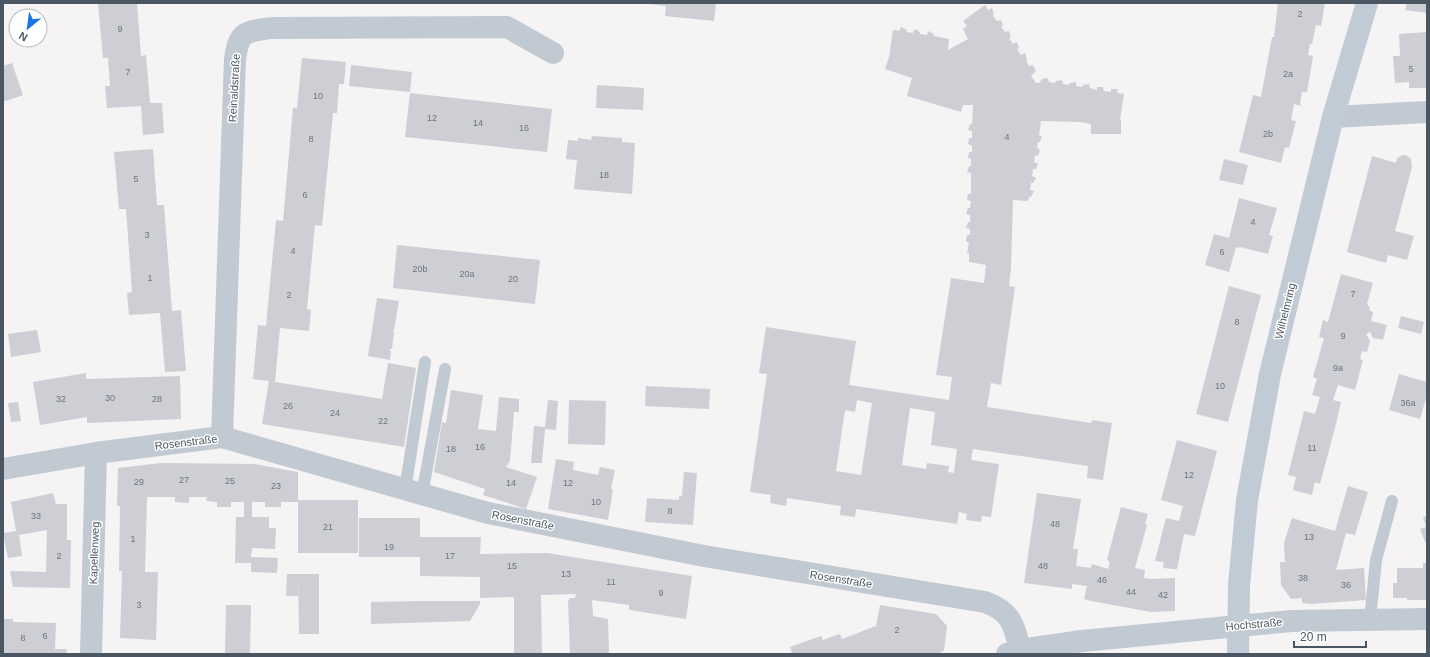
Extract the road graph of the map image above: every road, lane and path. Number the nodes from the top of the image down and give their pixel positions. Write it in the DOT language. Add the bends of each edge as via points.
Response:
graph roads {
  1 [pos="1367,3"];
  2 [pos="553,53"];
  3 [pos="1427,112"];
  4 [pos="1333,117"];
  5 [pos="425,362"];
  6 [pos="445,369"];
  7 [pos="222,437"];
  8 [pos="96,453"];
  9 [pos="3,469"];
  10 [pos="414,492"];
  11 [pos="1392,501"];
  12 [pos="1427,619"];
  13 [pos="1370,620"];
  14 [pos="1238,626"];
  15 [pos="1082,647"];
  16 [pos="1013,652"];
  17 [pos="91,654"];
  18 [pos="1238,654"];
  1 -- 4 [label="main road, Wilhelmring"];
  2 -- 7 [label="street, Reinaldstraße" via="507,27 271,28 252,31 241,37 235,59"];
  3 -- 4 [label="street"];
  4 -- 14 [label="main road, Wilhelmring" via="1270,374 1247,500"];
  5 -- 10 [label="lane"];
  6 -- 10 [label="lane"];
  7 -- 8 [label="street, Rosenstraße"];
  7 -- 10 [label="street, Rosenstraße"];
  8 -- 9 [label="street, Rosenstraße"];
  8 -- 17 [label="street, Kapellenweg"];
  10 -- 16 [label="street, Rosenstraße" via="488,514 704,556 985,602 1003,611 1010,618 1014,628"];
  11 -- 13 [label="lane" via="1376,560"];
  12 -- 13 [label="street, Hochstraße"];
  13 -- 14 [label="street, Hochstraße" via="1292,621"];
  14 -- 15 [label="street, Hochstraße"];
  14 -- 18 [label="main road, Wilhelmring"];
  15 -- 16 [label="street, Hochstraße"];
}
